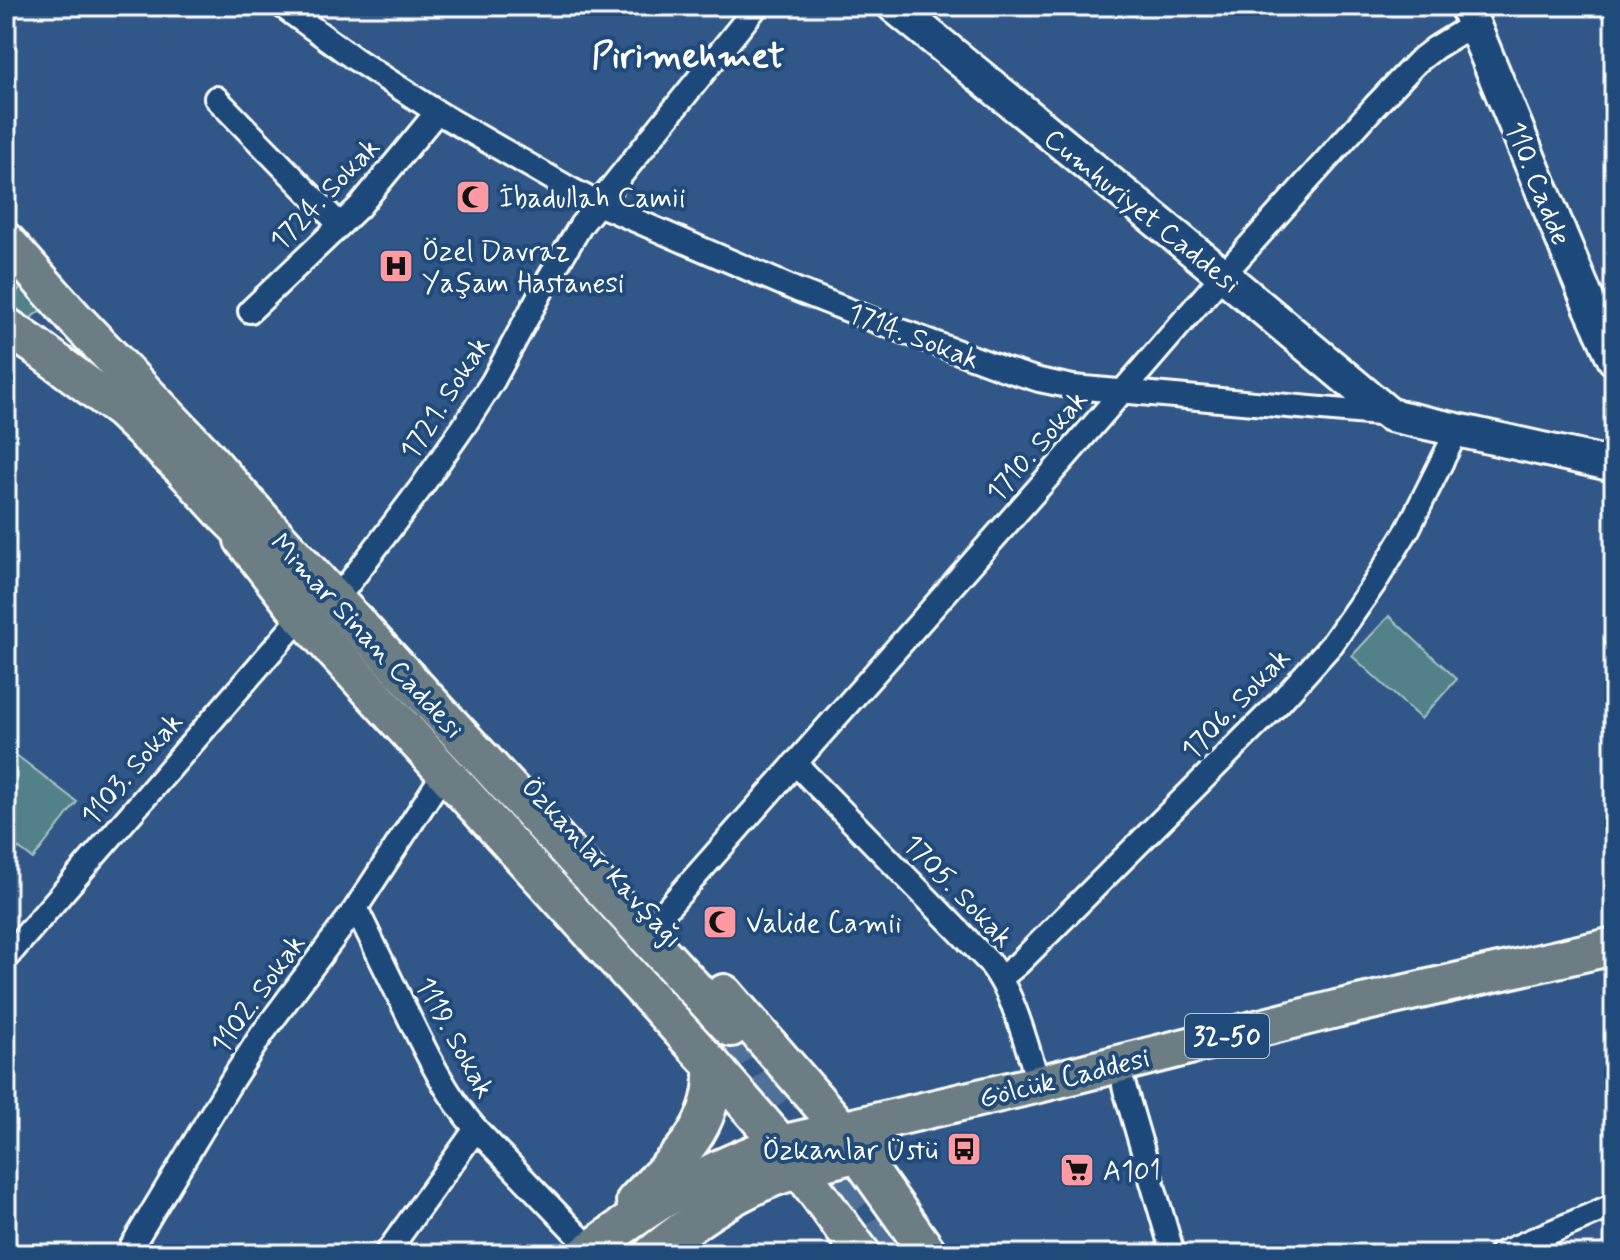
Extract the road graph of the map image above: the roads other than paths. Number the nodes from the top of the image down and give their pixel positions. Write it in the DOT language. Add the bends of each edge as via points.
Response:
graph roads {
  1 [pos="282,6"];
  2 [pos="757,6"];
  3 [pos="894,6"];
  4 [pos="1470,15"];
  5 [pos="216,98"];
  6 [pos="437,112"];
  7 [pos="597,203"];
  8 [pos="340,225"];
  9 [pos="6,241"];
  10 [pos="18,270"];
  11 [pos="1223,275"];
  12 [pos="250,311"];
  13 [pos="74,318"];
  14 [pos="6,326"];
  15 [pos="42,351"];
  16 [pos="1614,359"];
  17 [pos="1122,393"];
  18 [pos="1390,415"];
  19 [pos="1458,429"];
  20 [pos="1607,458"];
  21 [pos="235,507"];
  22 [pos="346,587"];
  23 [pos="302,616"];
  24 [pos="795,763"];
  25 [pos="444,773"];
  26 [pos="356,908"];
  27 [pos="657,920"];
  28 [pos="1614,946"];
  29 [pos="6,958"];
  30 [pos="1614,969"];
  31 [pos="1001,978"];
  32 [pos="720,1045"];
  33 [pos="1039,1084"];
  34 [pos="1124,1086"];
  35 [pos="476,1129"];
  36 [pos="849,1142"];
  37 [pos="790,1156"];
  38 [pos="1614,1205"];
  39 [pos="588,1252"];
  40 [pos="127,1254"];
  41 [pos="386,1254"];
  42 [pos="652,1254"];
  43 [pos="862,1254"];
  44 [pos="929,1254"];
  45 [pos="1173,1254"];
  46 [pos="1500,1254"];
  1 -- 6 [label="street, 1714. Sokak"];
  2 -- 7 [label="street, 1721. Sokak"];
  3 -- 11 [label="street, Cumhuriyet Caddesi"];
  4 -- 11 [label="street, 1710. Sokak" via="1417,62"];
  4 -- 16 [label="street, 110. Cadde"];
  5 -- 8 [label="street"];
  6 -- 7 [label="street, 1714. Sokak"];
  6 -- 8 [label="street, 1724. Sokak"];
  7 -- 17 [label="street, 1714. Sokak" via="808,294 1004,369"];
  7 -- 22 [label="street, 1721. Sokak" via="464,426"];
  8 -- 12 [label="street, 1724. Sokak"];
  9 -- 10 [label="main road, Mimar Sinan Caddesi"];
  10 -- 13 [label="main road, Mimar Sinan Caddesi"];
  11 -- 17 [label="street, 1710. Sokak"];
  11 -- 18 [label="street, Cumhuriyet Caddesi"];
  13 -- 15 [label="main road" via="51,322 40,336"];
  13 -- 21 [label="main road, Mimar Sinan Caddesi"];
  14 -- 15 [label="main road, Mimar Sinan Caddesi"];
  15 -- 21 [label="main road, Mimar Sinan Caddesi"];
  17 -- 18 [label="street, 1714. Sokak"];
  17 -- 24 [label="street, 1710. Sokak"];
  18 -- 19 [label="street, 1714. Sokak"];
  19 -- 20 [label="street, 1714. Sokak"];
  19 -- 31 [label="street, 1706. Sokak" via="1408,529 1332,644"];
  21 -- 22 [label="main road, Özkanlar Kavşağı" via="286,532"];
  21 -- 23 [label="main road, Özkanlar Kavşağı"];
  21 -- 32 [label="main road, Mimar Sinan Caddesi" via="299,560"];
  22 -- 27 [label="main road, Özkanlar Kavşağı"];
  23 -- 25 [label="main road, Özkanlar Kavşağı"];
  23 -- 29 [label="street, 1103. Sokak"];
  24 -- 27 [label="street, 1710. Sokak"];
  24 -- 31 [label="street, 1705. Sokak"];
  25 -- 26 [label="street, 1102. Sokak"];
  25 -- 32 [label="main road, Özkanlar Kavşağı"];
  26 -- 35 [label="street, 1119. Sokak" via="443,1085"];
  26 -- 40 [label="street, 1102. Sokak" via="247,1057"];
  27 -- 36 [label="main road, Özkanlar Kavşağı"];
  28 -- 33 [label="main road, Gölcük Caddesi / 32-50"];
  30 -- 34 [label="main road, Gölcük Caddesi / 32-50"];
  31 -- 33 [label="street, 1705. Sokak"];
  32 -- 37 [label="main road, Özkanlar Kavşağı"];
  32 -- 39 [label="main road" via="702,1125"];
  33 -- 36 [label="main road, Gölcük Caddesi / 32-50"];
  34 -- 36 [label="main road, Gölcük Caddesi / 32-50"];
  34 -- 45 [label="street"];
  35 -- 39 [label="street, 1119. Sokak"];
  35 -- 41 [label="street"];
  36 -- 37 [label="main road, 32-50"];
  36 -- 44 [label="main road, Özkanlar Kavşağı"];
  37 -- 39 [label="main road, 32-50" via="755,1152 723,1166"];
  37 -- 42 [label="main road, 32-50"];
  37 -- 43 [label="main road, Özkanlar Kavşağı"];
  38 -- 46 [label="street"];
}
